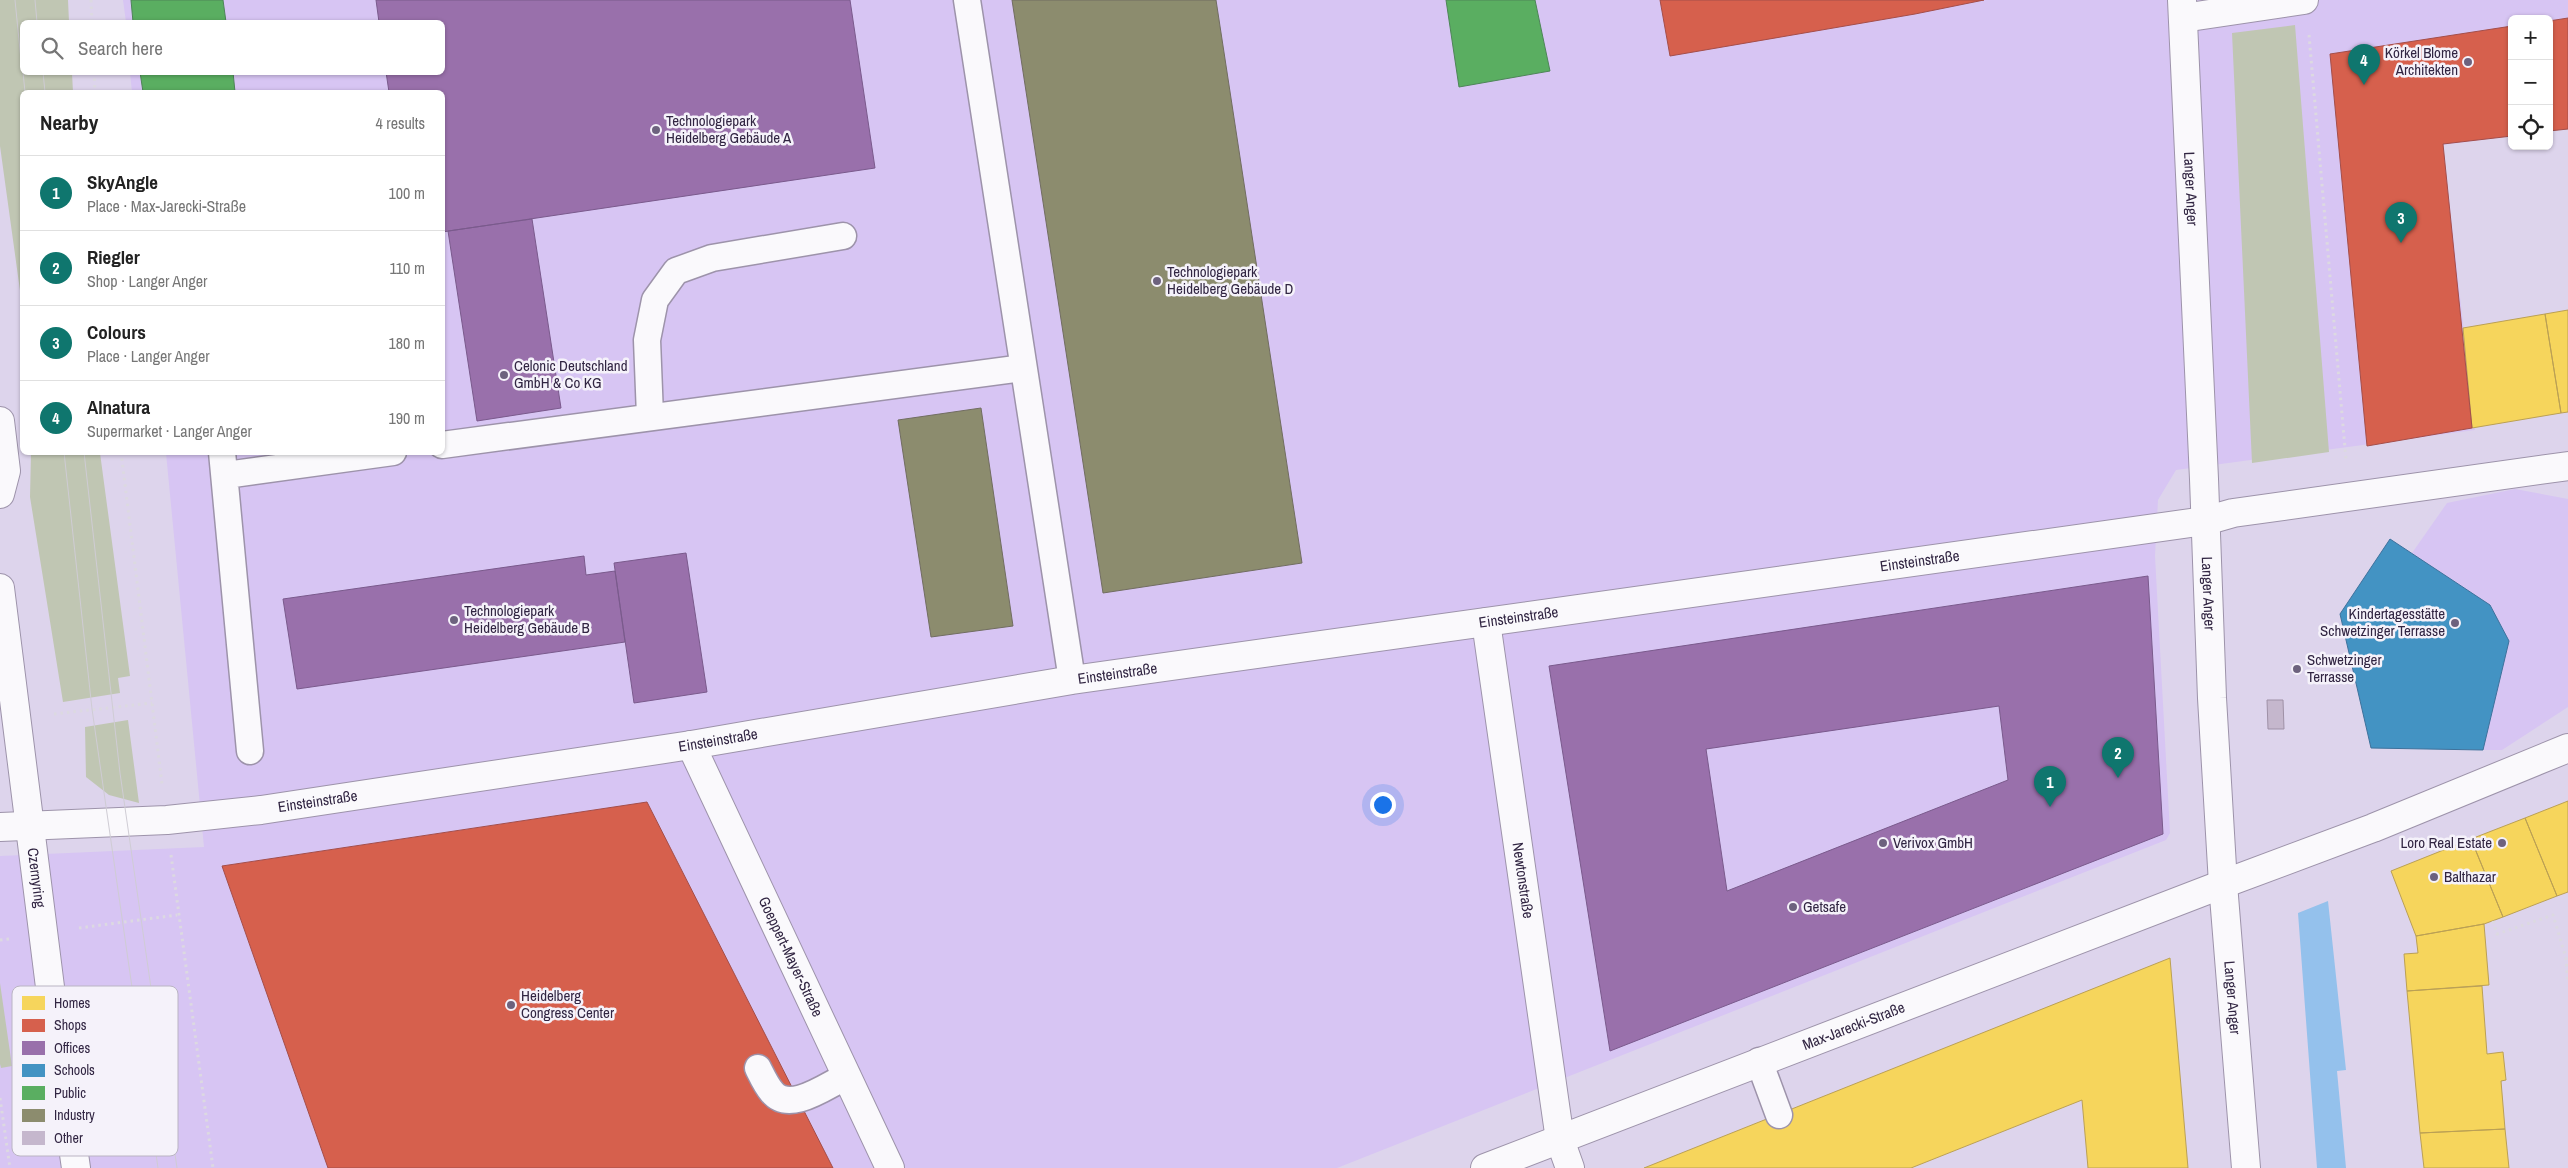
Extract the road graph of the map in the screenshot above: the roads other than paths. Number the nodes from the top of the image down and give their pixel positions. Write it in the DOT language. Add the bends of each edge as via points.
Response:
graph roads {
  1 [pos="967,0"];
  2 [pos="2304,0"];
  3 [pos="2183,9"];
  4 [pos="842,236"];
  5 [pos="1023,368"];
  6 [pos="650,416"];
  7 [pos="0,421"];
  8 [pos="445,446"];
  9 [pos="357,455"];
  10 [pos="224,464"];
  11 [pos="2568,466"];
  12 [pos="0,494"];
  13 [pos="2205,521"];
  14 [pos="0,588"];
  15 [pos="1486,622"];
  16 [pos="1072,680"];
  17 [pos="690,745"];
  18 [pos="2568,748"];
  19 [pos="250,751"];
  20 [pos="30,826"];
  21 [pos="0,827"];
  22 [pos="2222,884"];
  23 [pos="50,986"];
  24 [pos="1759,1061"];
  25 [pos="758,1068"];
  26 [pos="847,1076"];
  27 [pos="1779,1115"];
  28 [pos="1560,1140"];
  29 [pos="890,1168"];
  30 [pos="1485,1168"];
  31 [pos="1570,1168"];
  32 [pos="2246,1168"];
  1 -- 5 [label="lane"];
  2 -- 3 [label="street, Langer Anger"];
  3 -- 13 [label="street, Langer Anger"];
  4 -- 6 [label="lane" via="712,258 676,271 655,300 646,340"];
  5 -- 6 [label="lane"];
  5 -- 16 [label="lane"];
  6 -- 8 [label="lane"];
  7 -- 12 [label="street" via="6,471"];
  9 -- 10 [label="lane"];
  10 -- 19 [label="lane"];
  11 -- 13 [label="street" via="2349,495 2233,513"];
  13 -- 15 [label="street, Einsteinstraße"];
  13 -- 22 [label="street, Langer Anger"];
  14 -- 20 [label="street, Czernyring"];
  15 -- 16 [label="street, Einsteinstraße"];
  15 -- 28 [label="street, Newtonstraße"];
  16 -- 17 [label="street, Einsteinstraße"];
  17 -- 20 [label="street, Einsteinstraße" via="261,810 167,820"];
  17 -- 26 [label="street, Goeppert-Mayer-Straße"];
  18 -- 22 [label="street" via="2373,828"];
  20 -- 21 [label="street, Einsteinstraße"];
  20 -- 23 [label="street, Czernyring"];
  22 -- 24 [label="street, Max-Jarecki-Straße"];
  22 -- 32 [label="street, Langer Anger"];
  24 -- 27 [label="lane"];
  24 -- 28 [label="street, Max-Jarecki-Straße"];
  25 -- 26 [label="lane" via="773,1093 784,1100 798,1100"];
  26 -- 29 [label="street, Goeppert-Mayer-Straße"];
  28 -- 30 [label="street, Max-Jarecki-Straße"];
  28 -- 31 [label="street, Newtonstraße"];
}
